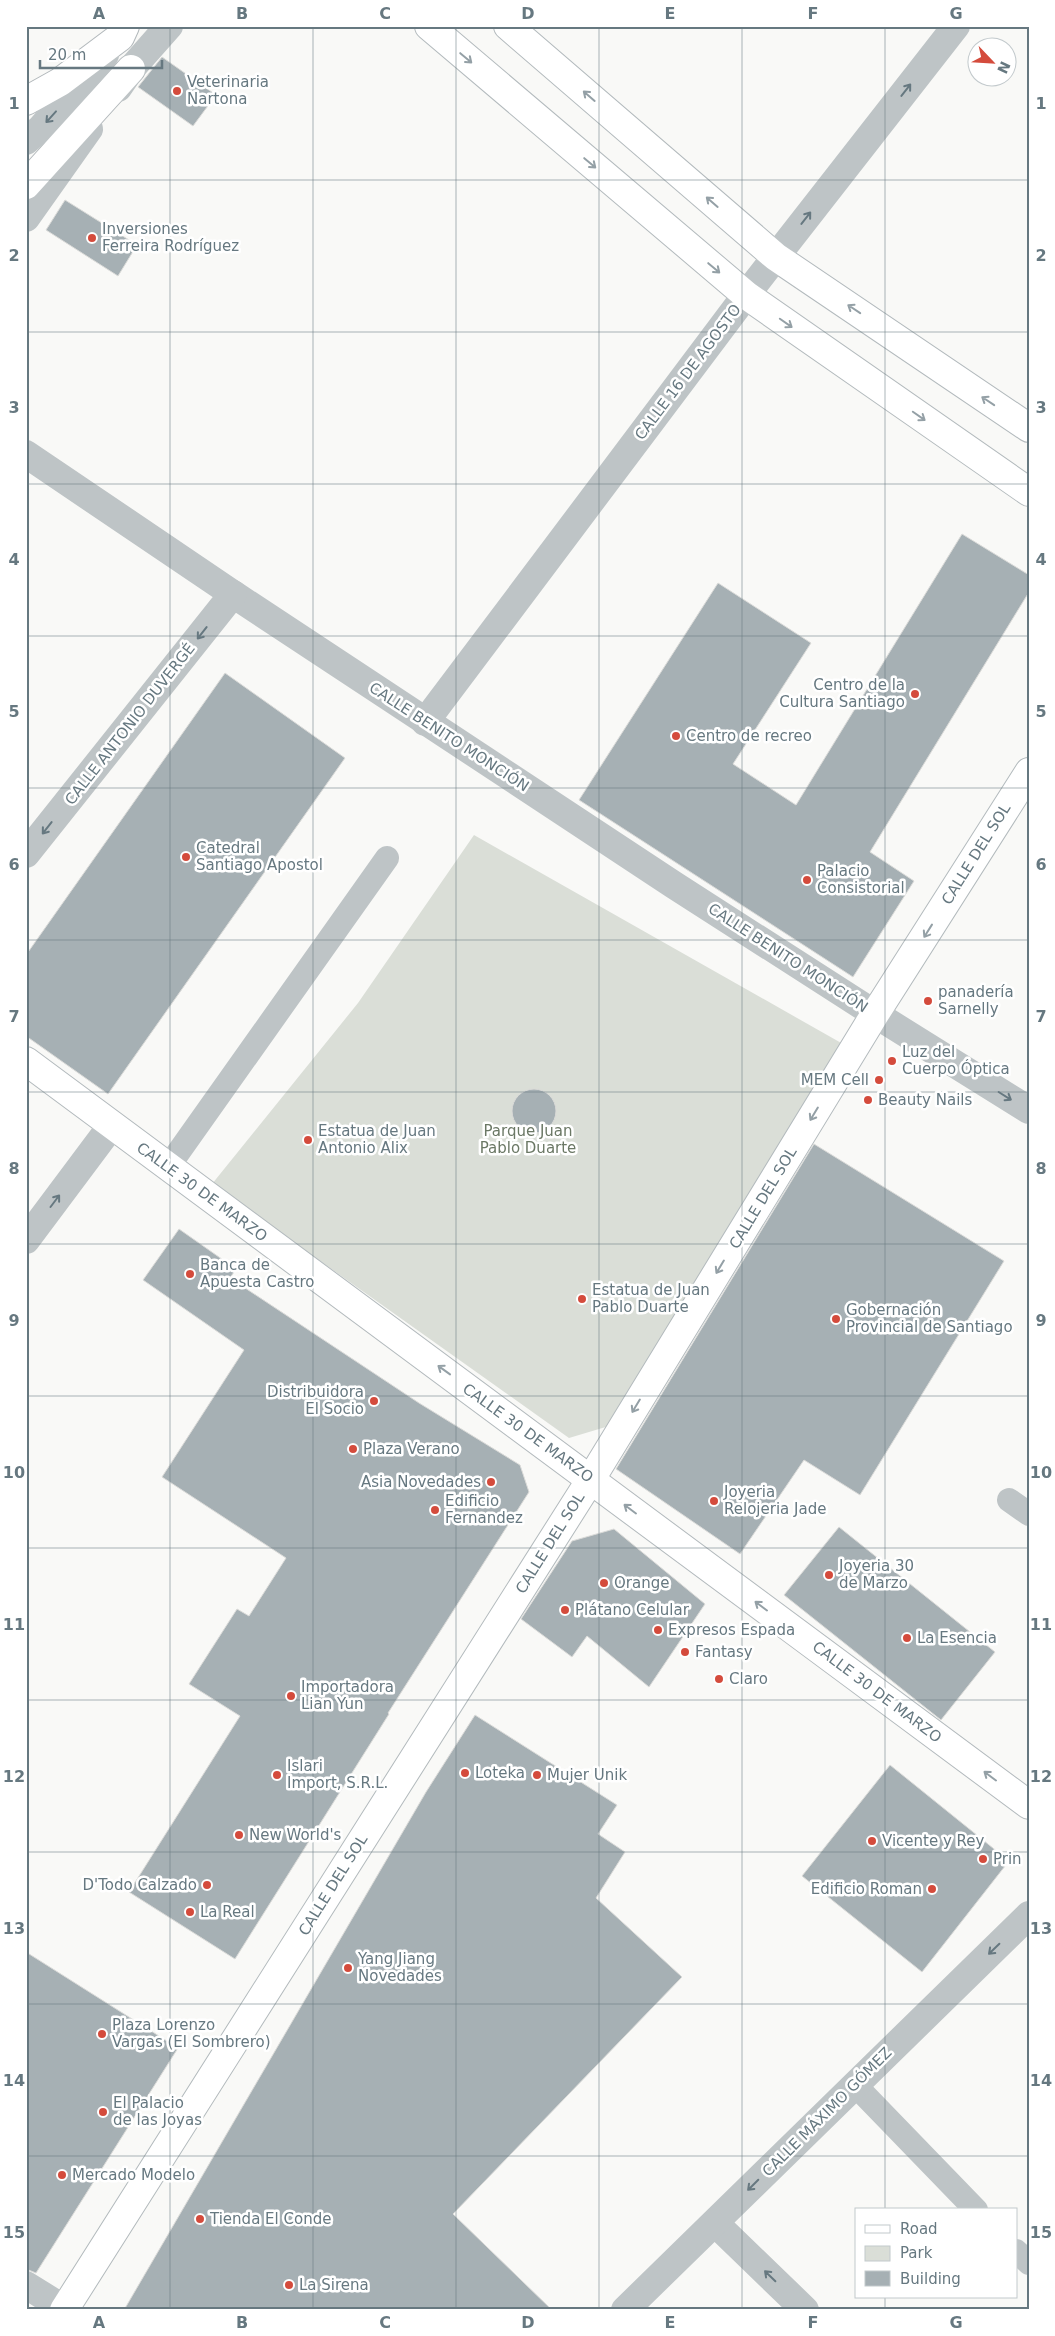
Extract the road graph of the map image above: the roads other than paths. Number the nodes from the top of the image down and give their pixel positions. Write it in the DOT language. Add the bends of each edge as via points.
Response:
graph roads {
  1 [pos="169,26"];
  2 [pos="429,26"];
  3 [pos="508,26"];
  4 [pos="956,26"];
  5 [pos="125,30"];
  6 [pos="132,69"];
  7 [pos="26,101"];
  8 [pos="26,140"];
  9 [pos="26,185"];
  10 [pos="26,218"];
  11 [pos="776,257"];
  12 [pos="746,295"];
  13 [pos="1029,428"];
  14 [pos="26,454"];
  15 [pos="1029,492"];
  16 [pos="233,594"];
  17 [pos="424,722"];
  18 [pos="1029,772"];
  19 [pos="26,854"];
  20 [pos="387,858"];
  21 [pos="875,1014"];
  22 [pos="26,1061"];
  23 [pos="1029,1110"];
  24 [pos="112,1125"];
  25 [pos="168,1167"];
  26 [pos="26,1240"];
  27 [pos="591,1479"];
  28 [pos="1009,1500"];
  29 [pos="1029,1514"];
  30 [pos="1029,1805"];
  31 [pos="1029,1914"];
  32 [pos="855,2085"];
  33 [pos="974,2208"];
  34 [pos="715,2223"];
  35 [pos="1018,2253"];
  36 [pos="1029,2263"];
  37 [pos="26,2285"];
  38 [pos="65,2309"];
  39 [pos="625,2310"];
  40 [pos="805,2310"];
  1 -- 6 [label="street"];
  2 -- 12 [label="main road, one-way"];
  11 -- 3 [label="main road, one-way"];
  11 -- 4 [label="street, CALLE 16 DE AGOSTO, one-way"];
  5 -- 7 [label="main road" via="60,82"];
  5 -- 8 [label="street, one-way" via="47,121"];
  6 -- 9 [label="main road"];
  6 -- 10 [label="street"];
  11 -- 12 [label="street, CALLE 16 DE AGOSTO"];
  13 -- 11 [label="main road, one-way"];
  12 -- 15 [label="main road, one-way"];
  12 -- 17 [label="street, CALLE 16 DE AGOSTO"];
  14 -- 16 [label="street, CALLE BENITO MONCIÓN"];
  16 -- 17 [label="street, CALLE BENITO MONCIÓN"];
  16 -- 19 [label="street, CALLE ANTONIO DUVERGÉ, one-way"];
  17 -- 21 [label="street, CALLE BENITO MONCIÓN"];
  18 -- 21 [label="main road, CALLE DEL SOL, one-way"];
  20 -- 25 [label="lane"];
  21 -- 23 [label="street, CALLE BENITO MONCIÓN, one-way"];
  21 -- 27 [label="main road, CALLE DEL SOL, one-way"];
  22 -- 24 [label="main road, CALLE 30 DE MARZO"];
  24 -- 25 [label="main road, CALLE 30 DE MARZO"];
  26 -- 24 [label="street, one-way"];
  27 -- 25 [label="main road, CALLE 30 DE MARZO, one-way"];
  30 -- 27 [label="main road, CALLE 30 DE MARZO, one-way"];
  27 -- 38 [label="main road, CALLE DEL SOL"];
  28 -- 29 [label="lane"];
  31 -- 32 [label="street, CALLE MÁXIMO GÓMEZ, one-way"];
  32 -- 33 [label="lane"];
  32 -- 34 [label="street, CALLE MÁXIMO GÓMEZ, one-way"];
  34 -- 39 [label="street, CALLE MÁXIMO GÓMEZ"];
  40 -- 34 [label="street, one-way"];
  35 -- 36 [label="lane"];
  37 -- 38 [label="street"];
}
